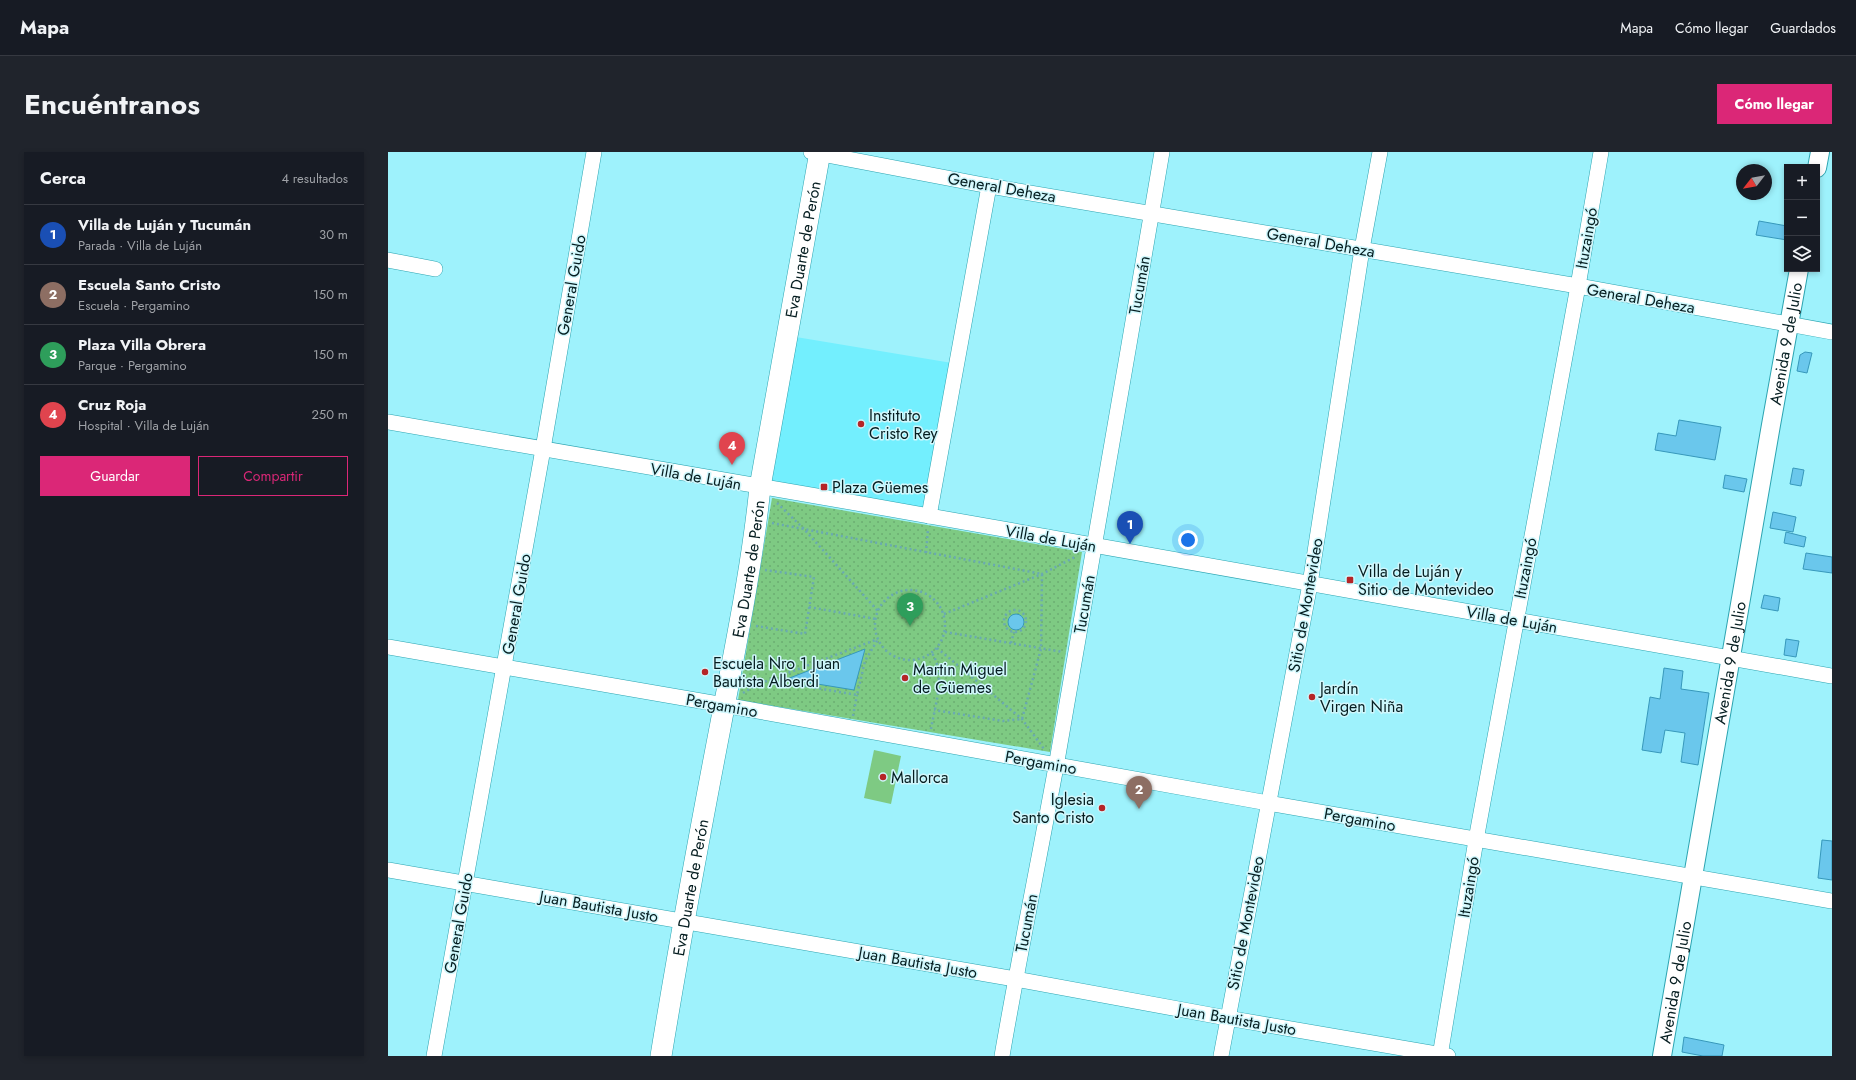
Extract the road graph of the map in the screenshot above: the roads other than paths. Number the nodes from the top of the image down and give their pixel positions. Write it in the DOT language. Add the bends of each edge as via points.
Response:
graph roads {
  1 [pos="594,152"];
  2 [pos="1162,152"];
  3 [pos="1380,152"];
  4 [pos="1601,152"];
  5 [pos="1820,152"];
  6 [pos="817,153"];
  7 [pos="1818,164"];
  8 [pos="989,186"];
  9 [pos="1151,213"];
  10 [pos="1362,249"];
  11 [pos="388,260"];
  12 [pos="435,269"];
  13 [pos="1798,272"];
  14 [pos="1578,286"];
  15 [pos="1789,324"];
  16 [pos="1832,332"];
  17 [pos="388,422"];
  18 [pos="544,450"];
  19 [pos="760,487"];
  20 [pos="929,516"];
  21 [pos="1095,546"];
  22 [pos="1310,584"];
  23 [pos="1516,620"];
  24 [pos="388,647"];
  25 [pos="1730,657"];
  26 [pos="504,668"];
  27 [pos="1832,676"];
  28 [pos="724,705"];
  29 [pos="1056,764"];
  30 [pos="1268,803"];
  31 [pos="1476,840"];
  32 [pos="388,870"];
  33 [pos="1694,877"];
  34 [pos="465,883"];
  35 [pos="1832,901"];
  36 [pos="683,921"];
  37 [pos="1015,979"];
  38 [pos="1227,1018"];
  39 [pos="434,1056"];
  40 [pos="661,1056"];
  41 [pos="1002,1056"];
  42 [pos="1220,1056"];
  43 [pos="1443,1056"];
  44 [pos="1662,1056"];
  1 -- 18 [label="street, General Guido"];
  2 -- 9 [label="street, Tucumán"];
  3 -- 10 [label="street, Sitio de Montevideo"];
  4 -- 14 [label="street, Ituzaingó"];
  5 -- 7 [label="street"];
  6 -- 8 [label="street, General Deheza"];
  6 -- 19 [label="main road, Eva Duarte de Perón"];
  8 -- 9 [label="street, General Deheza"];
  8 -- 20 [label="street"];
  9 -- 10 [label="street, General Deheza"];
  9 -- 21 [label="street, Tucumán"];
  10 -- 14 [label="street, General Deheza"];
  10 -- 22 [label="street, Sitio de Montevideo"];
  11 -- 12 [label="street"];
  13 -- 15 [label="street, Avenida 9 de Julio"];
  14 -- 15 [label="street, General Deheza"];
  14 -- 23 [label="street, Ituzaingó"];
  15 -- 16 [label="street, General Deheza"];
  15 -- 25 [label="street, Avenida 9 de Julio"];
  17 -- 18 [label="street, Villa de Luján"];
  18 -- 19 [label="street, Villa de Luján"];
  18 -- 26 [label="street, General Guido"];
  19 -- 20 [label="street, Villa de Luján"];
  19 -- 28 [label="main road, Eva Duarte de Perón" via="757,521"];
  20 -- 21 [label="street, Villa de Luján"];
  21 -- 22 [label="street, Villa de Luján"];
  21 -- 29 [label="street, Tucumán"];
  22 -- 23 [label="street, Villa de Luján"];
  22 -- 30 [label="street, Sitio de Montevideo"];
  23 -- 25 [label="street, Villa de Luján"];
  23 -- 31 [label="street, Ituzaingó"];
  24 -- 26 [label="street, Pergamino"];
  25 -- 27 [label="street, Villa de Luján"];
  25 -- 33 [label="street, Avenida 9 de Julio"];
  26 -- 28 [label="street, Pergamino"];
  26 -- 34 [label="street, General Guido"];
  28 -- 29 [label="street, Pergamino"];
  28 -- 36 [label="main road, Eva Duarte de Perón"];
  29 -- 30 [label="street, Pergamino"];
  29 -- 37 [label="street, Tucumán"];
  30 -- 31 [label="street, Pergamino"];
  30 -- 38 [label="street, Sitio de Montevideo"];
  31 -- 33 [label="street, Pergamino"];
  31 -- 43 [label="street, Ituzaingó"];
  32 -- 34 [label="street, Juan Bautista Justo"];
  33 -- 35 [label="street, Pergamino"];
  33 -- 44 [label="street, Avenida 9 de Julio"];
  34 -- 36 [label="street, Juan Bautista Justo"];
  34 -- 39 [label="street, General Guido"];
  36 -- 37 [label="street, Juan Bautista Justo"];
  36 -- 40 [label="main road, Eva Duarte de Perón"];
  37 -- 38 [label="street, Juan Bautista Justo"];
  37 -- 41 [label="street, Tucumán"];
  38 -- 42 [label="street, Sitio de Montevideo"];
  38 -- 43 [label="street, Juan Bautista Justo"];
}
